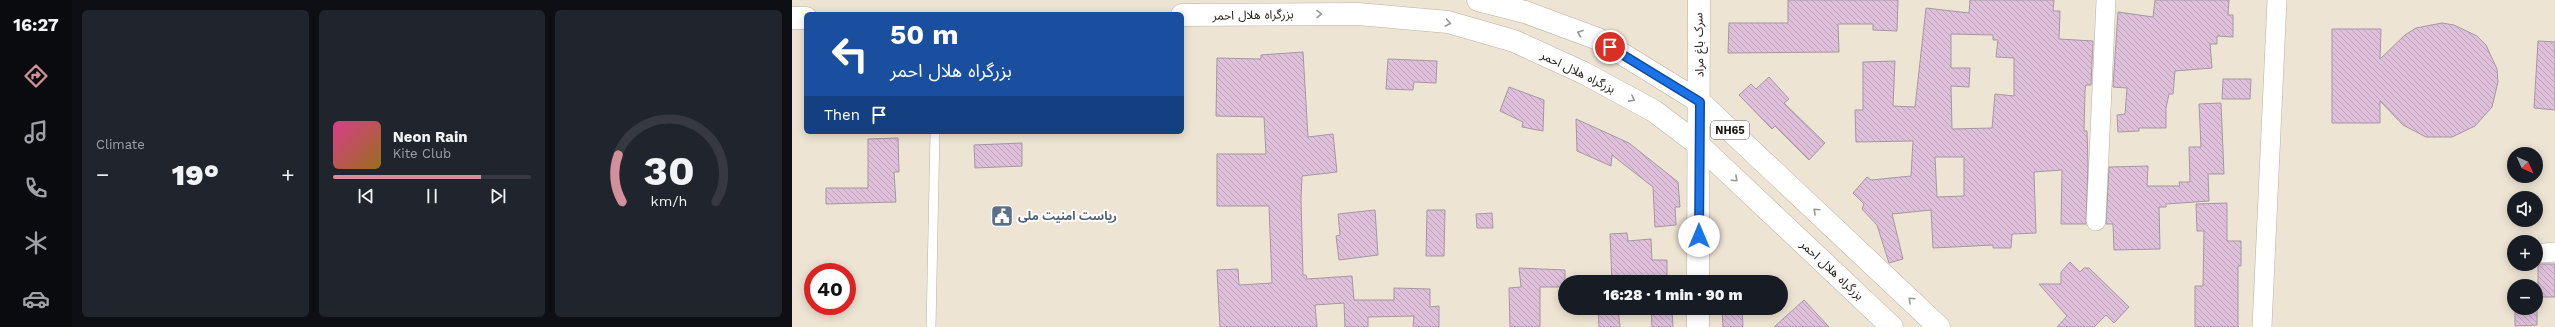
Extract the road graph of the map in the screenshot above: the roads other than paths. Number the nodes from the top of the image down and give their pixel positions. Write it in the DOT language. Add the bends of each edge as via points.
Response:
graph roads {
  1 [pos="1478,0"];
  2 [pos="1699,0"];
  3 [pos="2106,0"];
  4 [pos="2277,0"];
  5 [pos="1233,7"];
  6 [pos="1184,15"];
  7 [pos="792,18"];
  8 [pos="804,18"];
  9 [pos="1700,102"];
  10 [pos="935,134"];
  11 [pos="1699,145"];
  12 [pos="2096,221"];
  13 [pos="1698,275"];
  14 [pos="1698,315"];
  15 [pos="931,327"];
  16 [pos="1698,327"];
  17 [pos="1892,327"];
  18 [pos="1939,327"];
  19 [pos="2262,327"];
  9 -- 1 [label="main road, NH65, one-way" via="1598,39 1524,12"];
  2 -- 9 [label="main road, سرک باغ مراد"];
  3 -- 12 [label="street"];
  4 -- 19 [label="street"];
  5 -- 6 [label="main road, بزرگراه هلال احمر / NH65"];
  5 -- 11 [label="main road, بزرگراه هلال احمر / NH65, one-way" via="1448,22 1477,30 1514,41 1584,73 1654,111"];
  7 -- 8 [label="main road"];
  9 -- 11 [label="main road, سرک باغ مراد"];
  18 -- 9 [label="main road, NH65, one-way"];
  10 -- 15 [label="lane"];
  11 -- 13 [label="main road, سرک باغ مراد"];
  11 -- 17 [label="main road, بزرگراه هلال احمر / NH65, one-way"];
  14 -- 16 [label="main road"];
}
